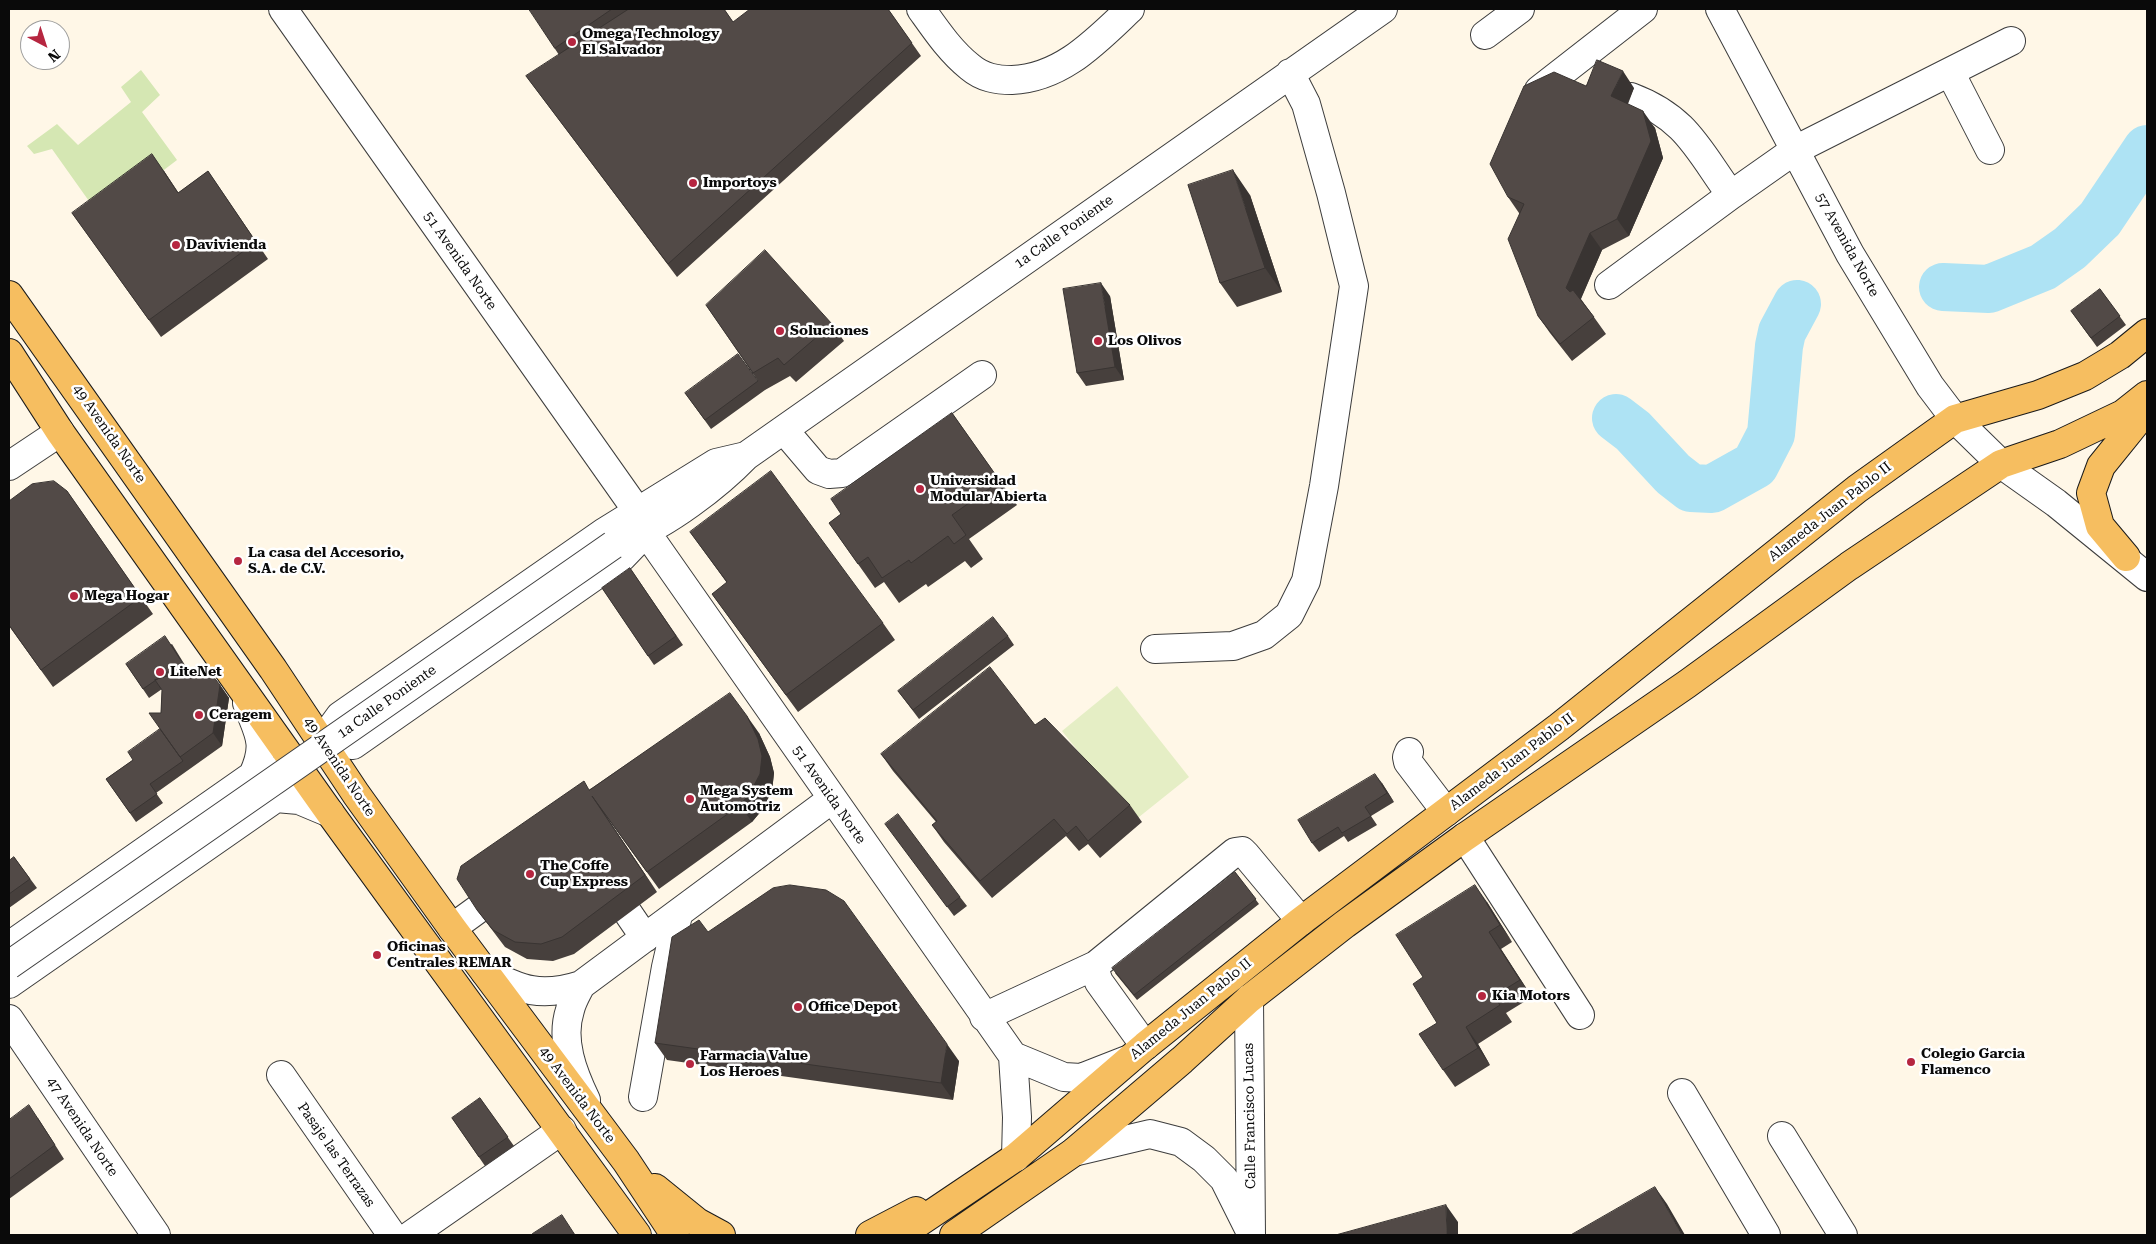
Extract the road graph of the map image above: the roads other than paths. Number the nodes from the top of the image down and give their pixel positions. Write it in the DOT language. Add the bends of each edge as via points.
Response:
graph roads {
  1 [pos="283,9"];
  2 [pos="922,9"];
  3 [pos="1130,9"];
  4 [pos="1383,9"];
  5 [pos="1520,9"];
  6 [pos="1643,9"];
  7 [pos="1720,9"];
  8 [pos="1485,35"];
  9 [pos="2011,40"];
  10 [pos="1950,72"];
  11 [pos="1290,73"];
  12 [pos="1539,90"];
  13 [pos="1631,97"];
  14 [pos="1795,150"];
  15 [pos="1990,150"];
  16 [pos="1731,195"];
  17 [pos="1609,285"];
  18 [pos="9,295"];
  19 [pos="2147,333"];
  20 [pos="9,354"];
  21 [pos="982,375"];
  22 [pos="2147,395"];
  23 [pos="2147,408"];
  24 [pos="1954,419"];
  25 [pos="784,430"];
  26 [pos="60,432"];
  27 [pos="2001,464"];
  28 [pos="9,466"];
  29 [pos="642,522"];
  30 [pos="2126,557"];
  31 [pos="2147,577"];
  32 [pos="1155,649"];
  33 [pos="273,669"];
  34 [pos="242,689"];
  35 [pos="340,716"];
  36 [pos="358,741"];
  37 [pos="1409,752"];
  38 [pos="253,775"];
  39 [pos="356,794"];
  40 [pos="276,798"];
  41 [pos="832,799"];
  42 [pos="1446,812"];
  43 [pos="330,813"];
  44 [pos="1465,837"];
  45 [pos="536,888"];
  46 [pos="82,895"];
  47 [pos="628,913"];
  48 [pos="679,913"];
  49 [pos="101,920"];
  50 [pos="1301,921"];
  51 [pos="452,928"];
  52 [pos="641,941"];
  53 [pos="9,946"];
  54 [pos="9,965"];
  55 [pos="1096,966"];
  56 [pos="666,967"];
  57 [pos="485,972"];
  58 [pos="9,984"];
  59 [pos="581,985"];
  60 [pos="1249,1000"];
  61 [pos="1580,1015"];
  62 [pos="984,1016"];
  63 [pos="9,1019"];
  64 [pos="1138,1052"];
  65 [pos="1013,1056"];
  66 [pos="281,1076"];
  67 [pos="1682,1093"];
  68 [pos="643,1097"];
  69 [pos="596,1119"];
  70 [pos="562,1130"];
  71 [pos="1782,1136"];
  72 [pos="1074,1152"];
  73 [pos="1016,1157"];
  74 [pos="626,1161"];
  75 [pos="618,1206"];
  76 [pos="1251,1234"];
  77 [pos="156,1235"];
  78 [pos="392,1235"];
  79 [pos="411,1235"];
  80 [pos="621,1235"];
  81 [pos="637,1235"];
  82 [pos="675,1235"];
  83 [pos="721,1235"];
  84 [pos="870,1235"];
  85 [pos="900,1235"];
  86 [pos="954,1235"];
  87 [pos="977,1235"];
  88 [pos="1766,1235"];
  89 [pos="1842,1235"];
  1 -- 29 [label="street, 51 Avenida Norte"];
  2 -- 3 [label="street" via="942,40 965,63 994,80 1028,79 1058,69 1093,44"];
  4 -- 11 [label="street, 1a Calle Poniente"];
  5 -- 8 [label="street"];
  6 -- 12 [label="street" via="1582,72"];
  7 -- 14 [label="street, 57 Avenida Norte"];
  9 -- 10 [label="street"];
  10 -- 14 [label="street"];
  10 -- 15 [label="street"];
  11 -- 25 [label="street, 1a Calle Poniente"];
  11 -- 32 [label="street" via="1306,104 1354,286 1324,486 1306,581 1289,615 1264,636 1233,646"];
  13 -- 16 [label="street" via="1668,115 1700,147"];
  14 -- 16 [label="street"];
  14 -- 24 [label="street, 57 Avenida Norte" via="1850,254 1930,386"];
  16 -- 17 [label="street"];
  18 -- 33 [label="main road, 49 Avenida Norte"];
  19 -- 24 [label="main road, Alameda Juan Pablo II" via="2120,355 2085,376 2038,395"];
  20 -- 26 [label="main road"];
  21 -- 25 [label="street" via="842,473 829,474 818,470"];
  22 -- 27 [label="main road, Alameda Juan Pablo II" via="2123,414 2060,444"];
  23 -- 30 [label="main road" via="2102,466 2091,493 2100,526"];
  24 -- 27 [label="street, 57 Avenida Norte"];
  24 -- 42 [label="main road, Alameda Juan Pablo II" via="1857,488 1681,632"];
  25 -- 29 [label="street, 1a Calle Poniente" via="746,456 726,477"];
  26 -- 28 [label="street"];
  26 -- 34 [label="main road"];
  27 -- 30 [label="street, 57 Avenida Norte"];
  27 -- 44 [label="main road, Alameda Juan Pablo II" via="1849,566 1687,684"];
  29 -- 35 [label="street, 1a Calle Poniente" via="604,533"];
  29 -- 36 [label="street, 1a Calle Poniente" via="622,558"];
  29 -- 41 [label="street, 51 Avenida Norte"];
  29 -- 54 [label="street, 1a Calle Poniente, bridge"];
  30 -- 31 [label="street, 57 Avenida Norte"];
  33 -- 35 [label="street, 1a Calle Poniente" via="307,708"];
  33 -- 39 [label="main road, 49 Avenida Norte"];
  34 -- 38 [label="street" via="262,744"];
  34 -- 43 [label="main road"];
  35 -- 36 [label="street" via="332,727 339,740 346,745"];
  36 -- 39 [label="street, 1a Calle Poniente" via="348,768 348,779"];
  37 -- 42 [label="street" via="1408,762"];
  38 -- 40 [label="street" via="263,770 275,775 281,790"];
  38 -- 46 [label="street"];
  39 -- 51 [label="main road, 49 Avenida Norte"];
  40 -- 43 [label="street" via="299,800"];
  40 -- 49 [label="street"];
  41 -- 48 [label="street"];
  41 -- 62 [label="street, 51 Avenida Norte"];
  42 -- 50 [label="main road, Alameda Juan Pablo II"];
  43 -- 70 [label="main road"];
  44 -- 60 [label="main road, Alameda Juan Pablo II"];
  44 -- 61 [label="street"];
  45 -- 51 [label="street" via="500,897"];
  46 -- 49 [label="street"];
  46 -- 53 [label="street"];
  47 -- 52 [label="street"];
  48 -- 52 [label="street"];
  48 -- 56 [label="street"];
  49 -- 58 [label="street"];
  50 -- 55 [label="street" via="1246,855 1242,851 1235,852"];
  50 -- 64 [label="main road, Alameda Juan Pablo II"];
  51 -- 57 [label="main road, 49 Avenida Norte"];
  52 -- 56 [label="street" via="657,948"];
  52 -- 59 [label="street"];
  55 -- 62 [label="street"];
  55 -- 64 [label="street" via="1099,982"];
  56 -- 68 [label="street"];
  57 -- 59 [label="street" via="519,989 539,993 560,992"];
  57 -- 69 [label="main road, 49 Avenida Norte"];
  59 -- 69 [label="street" via="569,1011 566,1035 575,1076"];
  60 -- 72 [label="main road, Alameda Juan Pablo II"];
  60 -- 76 [label="street, Calle Francisco Lucas"];
  62 -- 65 [label="street, 51 Avenida Norte"];
  63 -- 77 [label="street, 47 Avenida Norte"];
  64 -- 65 [label="street" via="1081,1078 1064,1077"];
  64 -- 73 [label="main road, Alameda Juan Pablo II"];
  65 -- 73 [label="street"];
  66 -- 78 [label="street, Pasaje las Terrazas"];
  67 -- 88 [label="street"];
  69 -- 74 [label="main road, 49 Avenida Norte"];
  70 -- 75 [label="main road"];
  70 -- 79 [label="street"];
  71 -- 89 [label="street"];
  72 -- 76 [label="street, Calle Francisco Lucas" via="1150,1134 1181,1142 1224,1179"];
  72 -- 86 [label="main road, Alameda Juan Pablo II"];
  72 -- 87 [label="main road"];
  73 -- 84 [label="main road"];
  73 -- 85 [label="main road, Alameda Juan Pablo II"];
  74 -- 82 [label="main road, 49 Avenida Norte"];
  74 -- 83 [label="main road" via="697,1222"];
  75 -- 80 [label="main road"];
  75 -- 81 [label="main road"];
}
